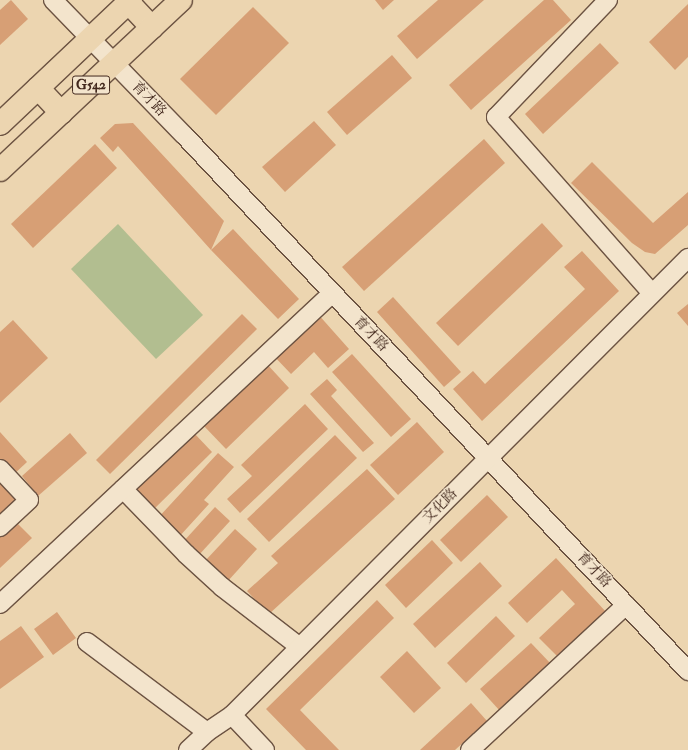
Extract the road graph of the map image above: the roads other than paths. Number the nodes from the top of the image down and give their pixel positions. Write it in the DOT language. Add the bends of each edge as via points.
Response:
graph roads {
  1 [pos="53,0"];
  2 [pos="182,0"];
  3 [pos="608,0"];
  4 [pos="129,1"];
  5 [pos="152,28"];
  6 [pos="90,40"];
  7 [pos="115,63"];
  8 [pos="38,88"];
  9 [pos="61,113"];
  10 [pos="0,124"];
  11 [pos="0,170"];
  12 [pos="688,258"];
  13 [pos="651,292"];
  14 [pos="332,293"];
  15 [pos="488,458"];
  16 [pos="0,469"];
  17 [pos="123,489"];
  18 [pos="0,527"];
  19 [pos="0,604"];
  20 [pos="626,604"];
  21 [pos="87,642"];
  22 [pos="300,647"];
  23 [pos="688,671"];
  24 [pos="232,715"];
  25 [pos="207,732"];
  26 [pos="188,750"];
  27 [pos="265,750"];
  28 [pos="470,750"];
  1 -- 6 [label="street, 育才路"];
  2 -- 5 [label="main road, G542"];
  3 -- 13 [label="street" via="496,117"];
  4 -- 5 [label="main road"];
  4 -- 6 [label="main road, G542"];
  5 -- 7 [label="main road, G542"];
  6 -- 7 [label="street, 育才路"];
  6 -- 8 [label="main road, G542"];
  7 -- 9 [label="main road, G542"];
  7 -- 14 [label="street, 育才路"];
  8 -- 9 [label="main road"];
  8 -- 10 [label="main road, G542"];
  9 -- 11 [label="main road, G542"];
  12 -- 13 [label="street, 文化路"];
  13 -- 15 [label="street, 文化路"];
  14 -- 15 [label="street, 育才路"];
  14 -- 17 [label="street"];
  15 -- 20 [label="street, 育才路"];
  15 -- 22 [label="street, 文化路"];
  16 -- 18 [label="street" via="29,500"];
  17 -- 19 [label="street"];
  17 -- 22 [label="street" via="222,587"];
  20 -- 23 [label="street, 育才路"];
  20 -- 28 [label="street"];
  21 -- 25 [label="street"];
  22 -- 24 [label="street, 文化路"];
  24 -- 25 [label="street, 文化路"];
  24 -- 27 [label="street"];
  25 -- 26 [label="street, 文化路"];
}
